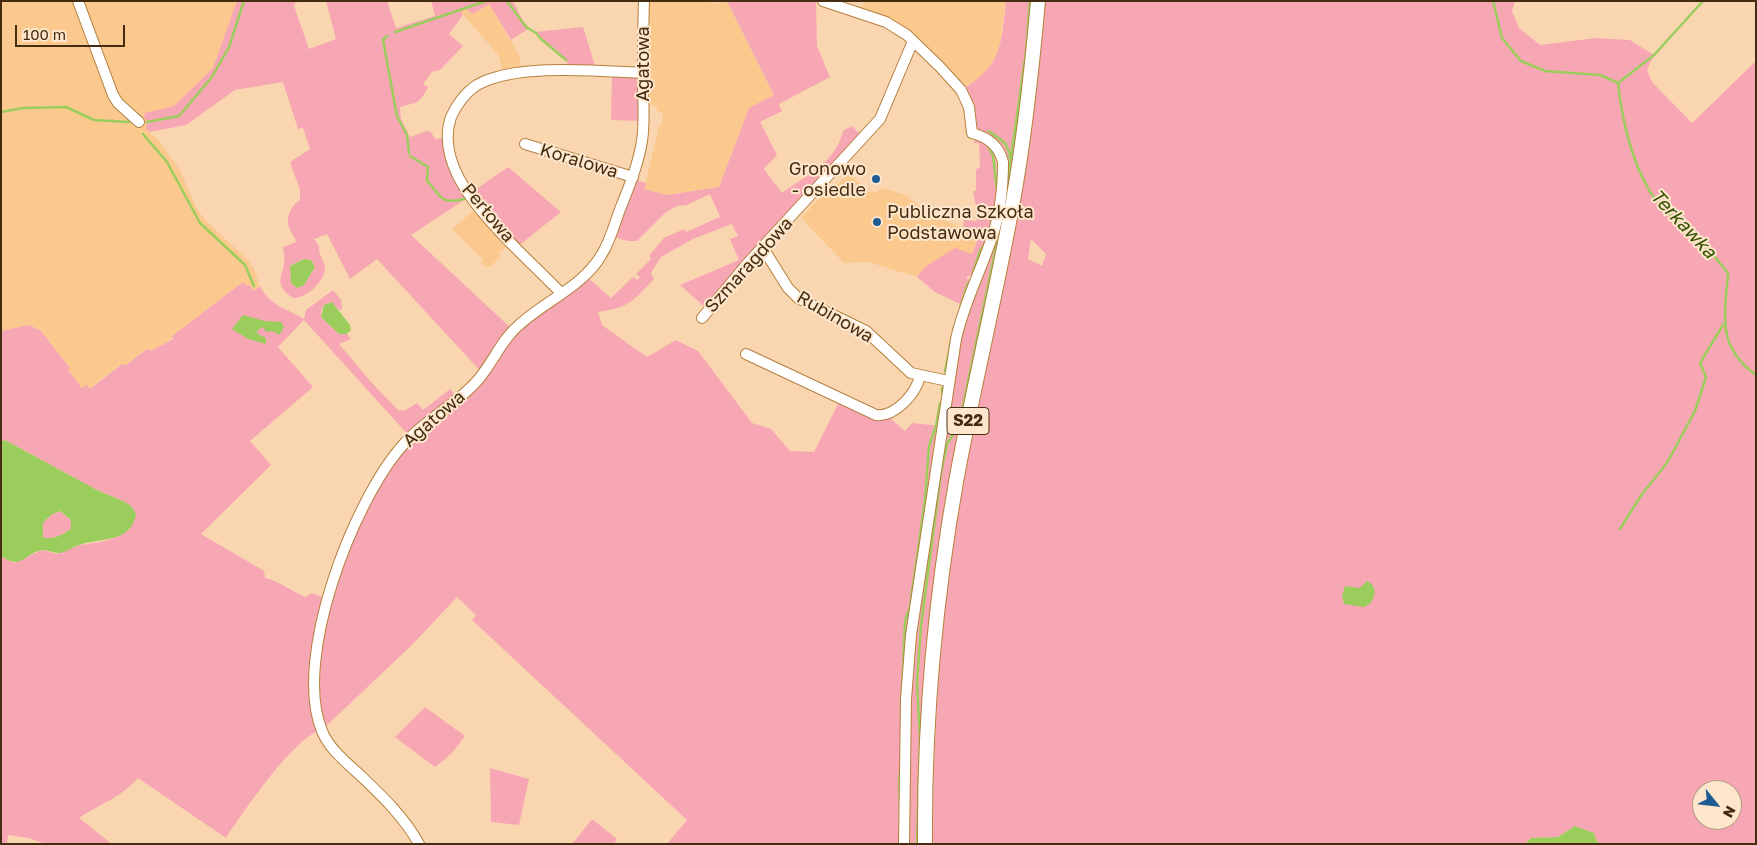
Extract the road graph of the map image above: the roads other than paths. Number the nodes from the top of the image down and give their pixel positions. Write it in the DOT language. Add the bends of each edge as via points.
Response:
graph roads {
  1 [pos="78,1"];
  2 [pos="644,1"];
  3 [pos="823,1"];
  4 [pos="1038,1"];
  5 [pos="913,41"];
  6 [pos="643,73"];
  7 [pos="139,122"];
  8 [pos="526,144"];
  9 [pos="633,177"];
  10 [pos="763,248"];
  11 [pos="561,293"];
  12 [pos="702,318"];
  13 [pos="746,354"];
  14 [pos="920,376"];
  15 [pos="948,381"];
  16 [pos="419,844"];
  17 [pos="904,844"];
  18 [pos="924,844"];
  1 -- 7 [label="street" via="115,99"];
  2 -- 6 [label="street, Agatowa"];
  3 -- 5 [label="street" via="886,22"];
  4 -- 18 [label="highway, S22" via="1013,202 964,439 945,553 929,703"];
  5 -- 10 [label="street, Szmaragdowa" via="880,119"];
  5 -- 15 [label="street" via="961,90 969,108 972,134 987,139 1000,153 1003,169 1001,201 993,234 958,326"];
  6 -- 9 [label="street, Agatowa" via="643,131"];
  6 -- 11 [label="street, Perłowa" via="538,71 511,74 474,87 451,118 447,134 450,155 467,192"];
  8 -- 9 [label="street, Koralowa"];
  9 -- 11 [label="street, Agatowa" via="602,255 585,275"];
  10 -- 12 [label="street, Szmaragdowa"];
  10 -- 14 [label="street, Rubinowa" via="784,283 798,298 866,331 911,373"];
  11 -- 16 [label="street, Agatowa" via="515,328 477,381 398,450 377,482 350,536 325,603 315,681 322,730 334,750 395,809"];
  13 -- 14 [label="street" via="876,415 894,410 914,390"];
  14 -- 15 [label="street, Rubinowa"];
  15 -- 17 [label="street" via="911,635"];
}
